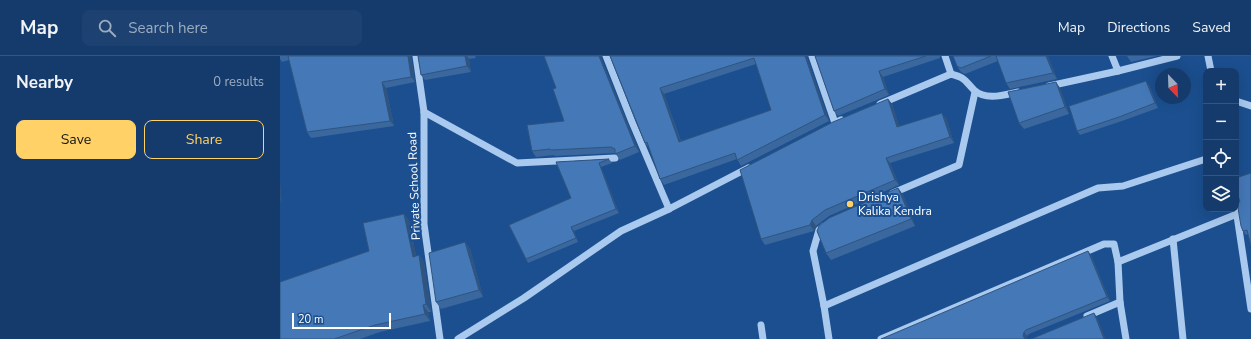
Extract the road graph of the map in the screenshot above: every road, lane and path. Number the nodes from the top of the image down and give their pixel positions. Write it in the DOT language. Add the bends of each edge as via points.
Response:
graph roads {
  1 [pos="416,56"];
  2 [pos="606,56"];
  3 [pos="812,56"];
  4 [pos="945,56"];
  5 [pos="1112,56"];
  6 [pos="1178,56"];
  7 [pos="1208,56"];
  8 [pos="1210,68"];
  9 [pos="1118,71"];
  10 [pos="951,74"];
  11 [pos="1042,87"];
  12 [pos="1027,90"];
  13 [pos="976,92"];
  14 [pos="1239,102"];
  15 [pos="1251,106"];
  16 [pos="871,108"];
  17 [pos="424,112"];
  18 [pos="849,117"];
  19 [pos="615,158"];
  20 [pos="1203,160"];
  21 [pos="752,166"];
  22 [pos="888,195"];
  23 [pos="669,209"];
  24 [pos="1236,212"];
  25 [pos="830,220"];
  26 [pos="1173,239"];
  27 [pos="1118,262"];
  28 [pos="1120,302"];
  29 [pos="824,306"];
  30 [pos="1251,309"];
  31 [pos="1083,318"];
  32 [pos="761,325"];
  33 [pos="440,339"];
  34 [pos="458,339"];
  35 [pos="763,339"];
  36 [pos="829,339"];
  37 [pos="881,339"];
  38 [pos="1126,339"];
  39 [pos="1183,339"];
  1 -- 17 [label="street, Private School Road"];
  2 -- 23 [label="street"];
  3 -- 18 [label="street" via="831,124"];
  4 -- 10 [label="street"];
  5 -- 9 [label="street"];
  6 -- 9 [label="street"];
  7 -- 8 [label="street"];
  9 -- 11 [label="street"];
  10 -- 13 [label="street" via="966,80"];
  10 -- 16 [label="street"];
  12 -- 13 [label="street" via="996,97"];
  13 -- 22 [label="street" via="959,165"];
  14 -- 15 [label="street"];
  17 -- 19 [label="street" via="517,163"];
  17 -- 33 [label="street, Private School Road" via="424,224"];
  20 -- 29 [label="street" via="1123,186 1098,188"];
  21 -- 23 [label="street"];
  23 -- 34 [label="street" via="621,231 524,298"];
  24 -- 26 [label="street"];
  24 -- 30 [label="street"];
  25 -- 29 [label="street" via="819,230 813,251"];
  26 -- 27 [label="street"];
  26 -- 39 [label="street"];
  27 -- 28 [label="street"];
  27 -- 37 [label="street" via="1114,244 1104,244"];
  28 -- 31 [label="street"];
  28 -- 38 [label="street"];
  29 -- 36 [label="street"];
  32 -- 35 [label="street"];
}
